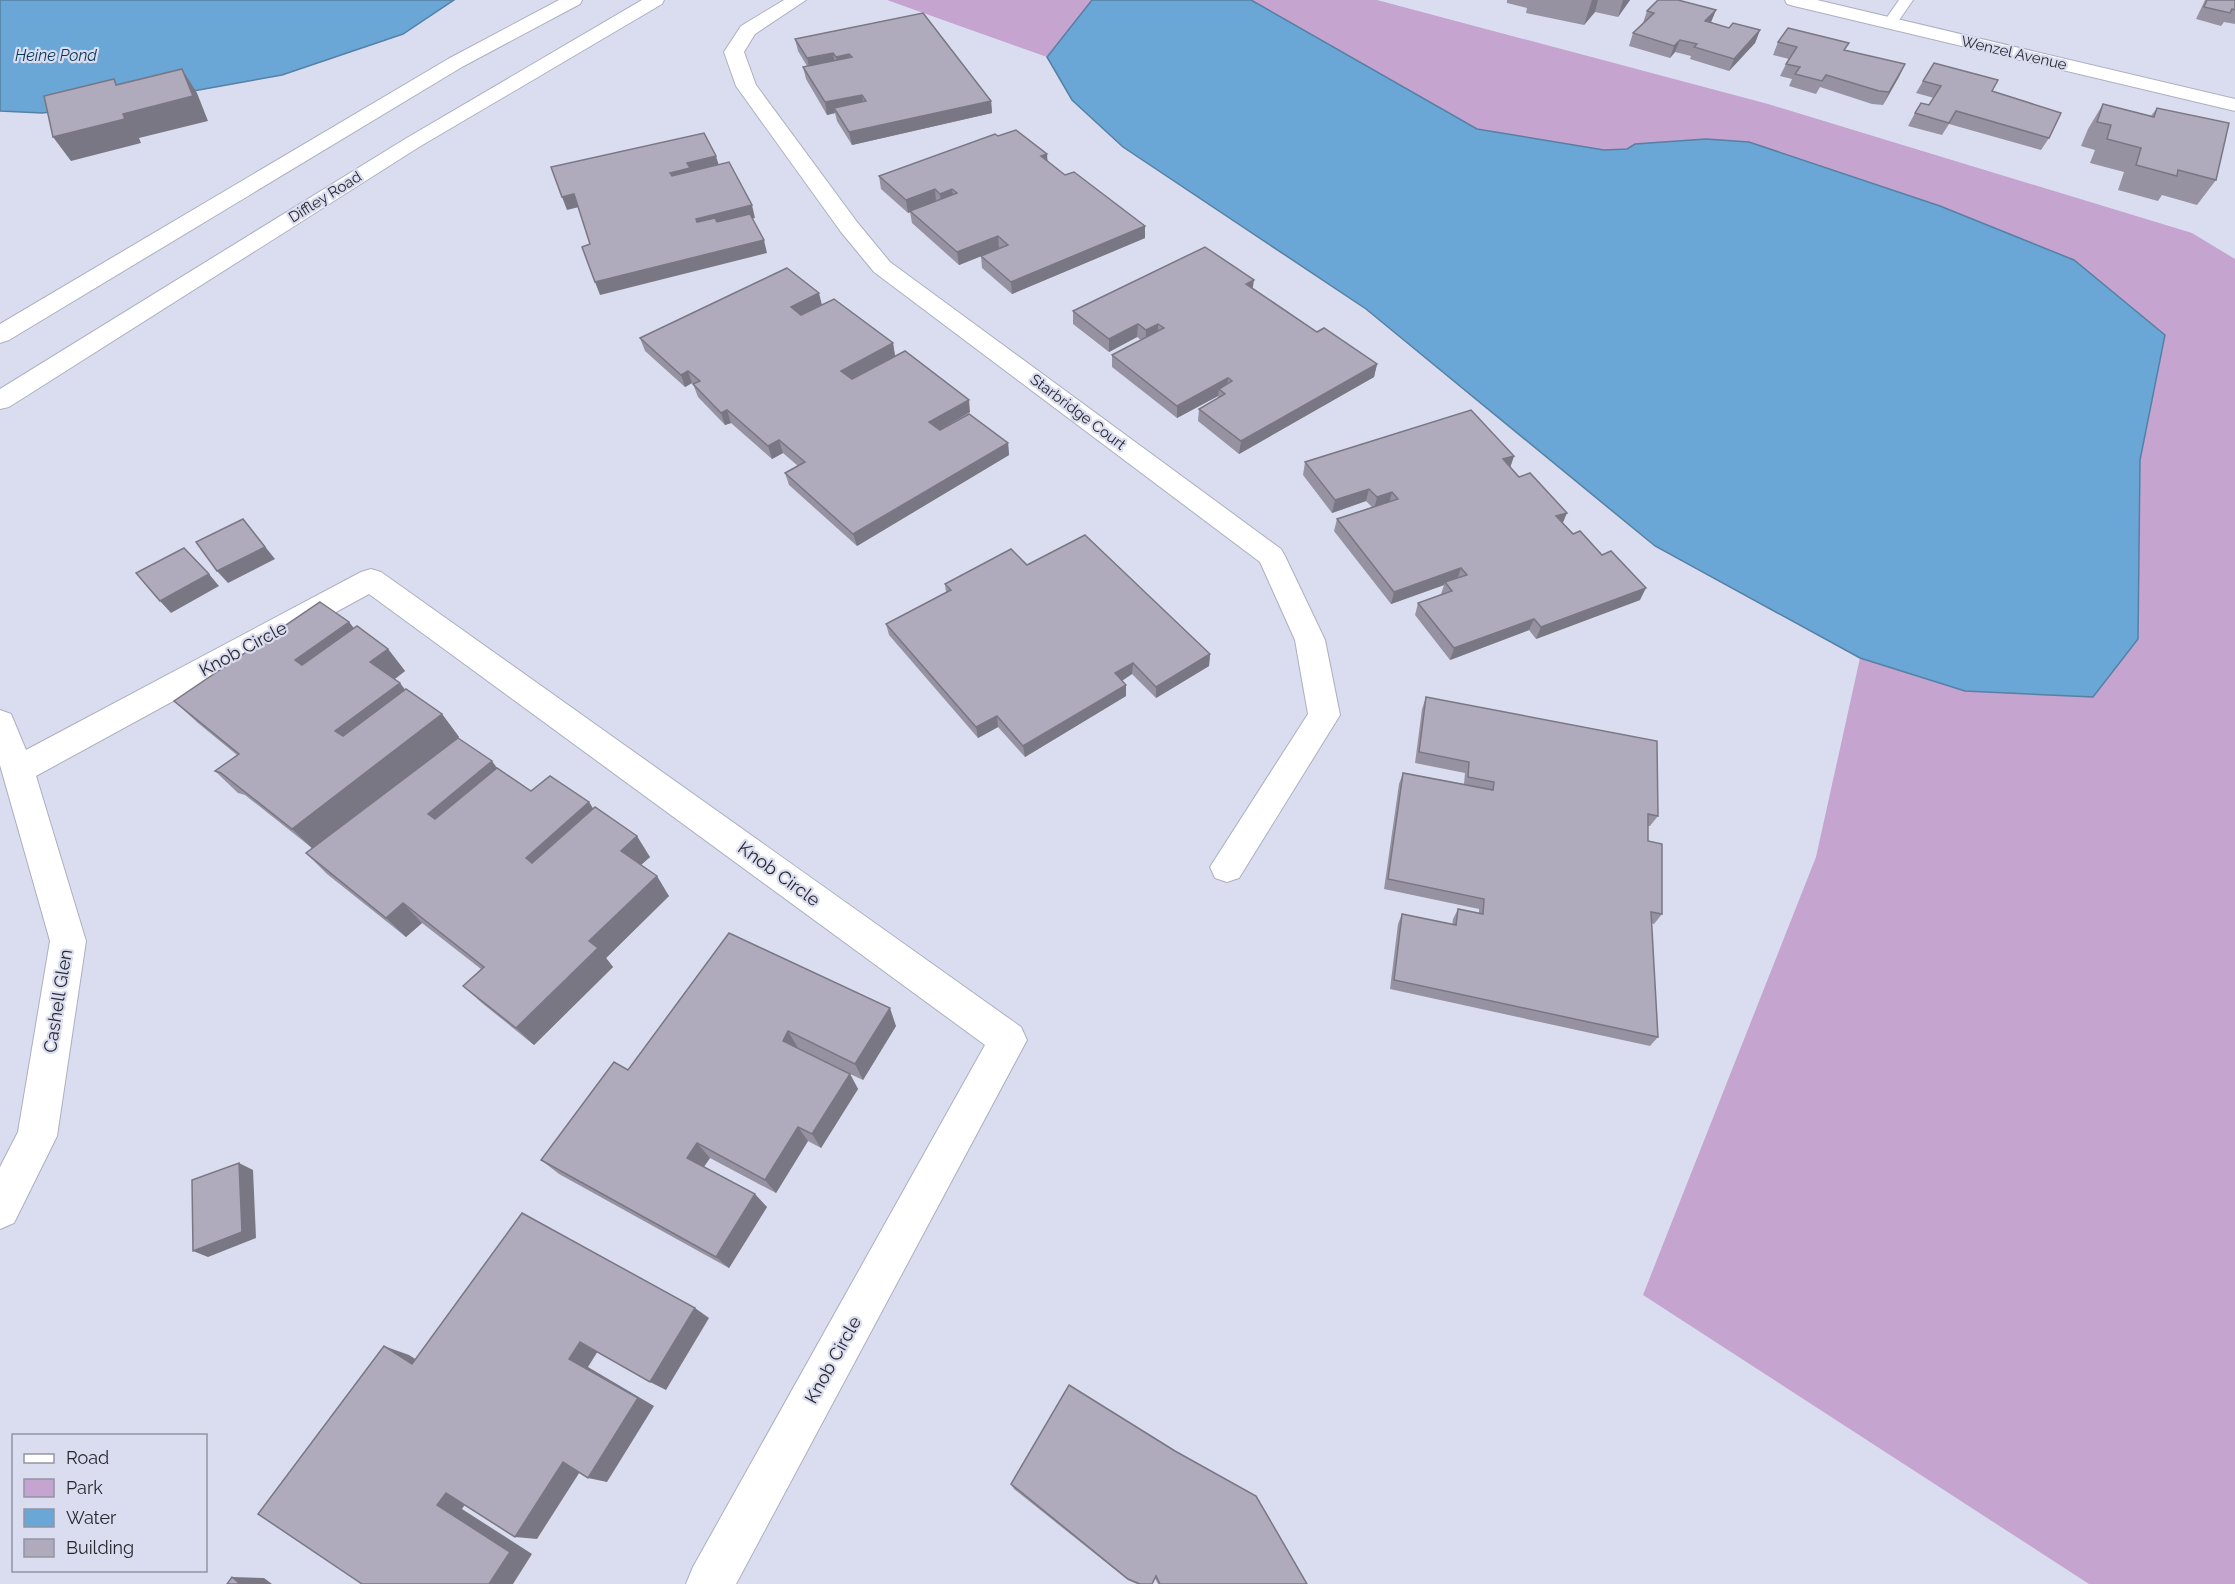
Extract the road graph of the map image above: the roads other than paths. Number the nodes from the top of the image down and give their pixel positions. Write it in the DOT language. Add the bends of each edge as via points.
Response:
graph roads {
  1 [pos="573,0"];
  2 [pos="655,0"];
  3 [pos="797,0"];
  4 [pos="1794,0"];
  5 [pos="1906,0"];
  6 [pos="1890,23"];
  7 [pos="2235,105"];
  8 [pos="0,335"];
  9 [pos="0,401"];
  10 [pos="0,723"];
  11 [pos="18,770"];
  12 [pos="1227,867"];
  13 [pos="0,1209"];
  14 [pos="710,1584"];
  1 -- 8 [label="street" via="455,63"];
  2 -- 9 [label="street, Diffley Road" via="411,143"];
  3 -- 12 [label="street, Starbridge Court" via="748,30 734,52 746,86 882,267 1271,556 1310,640 1324,716"];
  4 -- 6 [label="street, Wenzel Avenue"];
  5 -- 6 [label="lane"];
  6 -- 7 [label="street, Wenzel Avenue"];
  10 -- 11 [label="street, Cashell Glen"];
  11 -- 13 [label="street, Cashell Glen" via="68,941 37,1136"];
  11 -- 14 [label="street, Knob Circle" via="371,580 1008,1040"];
}
